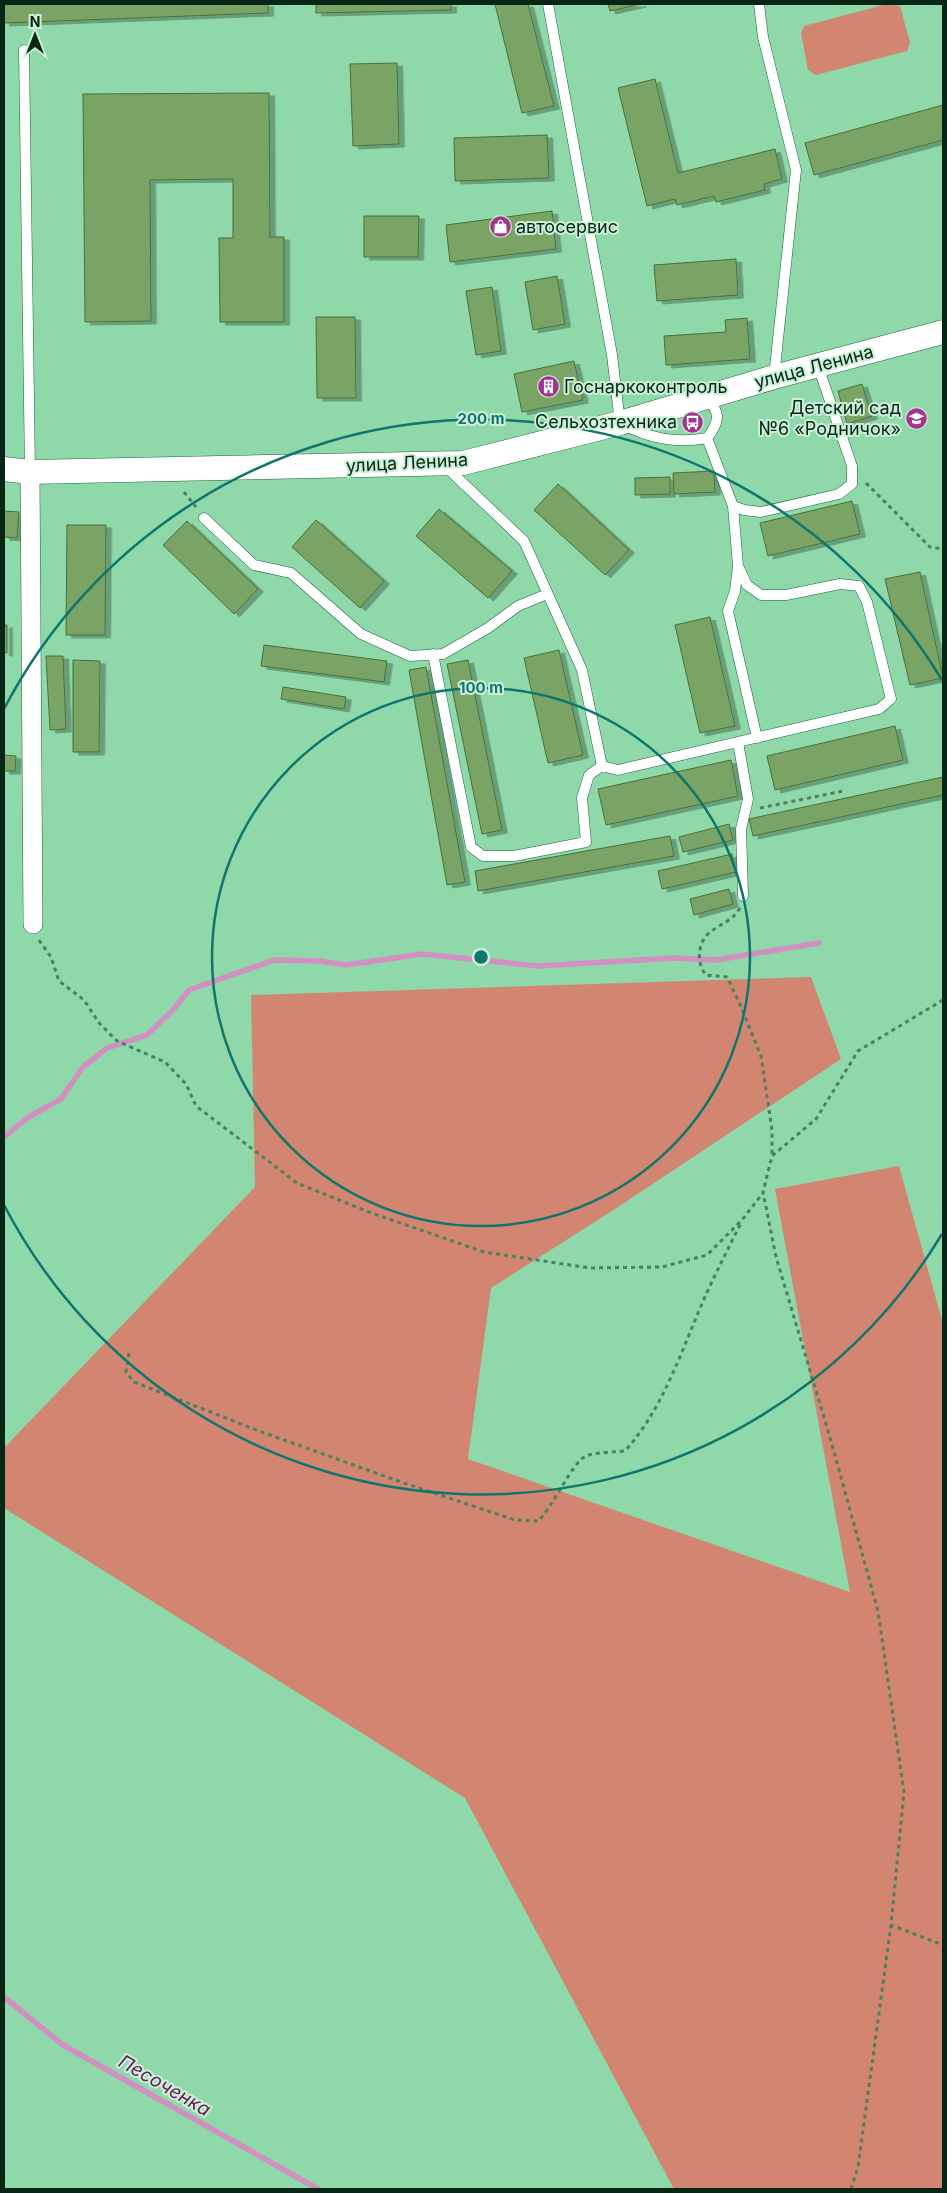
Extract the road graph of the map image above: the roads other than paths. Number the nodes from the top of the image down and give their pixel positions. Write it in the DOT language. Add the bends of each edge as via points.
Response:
graph roads {
  1 [pos="548,4"];
  2 [pos="759,4"];
  3 [pos="768,4"];
  4 [pos="761,17"];
  5 [pos="24,50"];
  6 [pos="943,332"];
  7 [pos="818,366"];
  8 [pos="774,378"];
  9 [pos="703,398"];
  10 [pos="620,423"];
  11 [pos="707,438"];
  12 [pos="442,463"];
  13 [pos="4,469"];
  14 [pos="30,472"];
  15 [pos="732,506"];
  16 [pos="204,518"];
  17 [pos="738,566"];
  18 [pos="547,594"];
  19 [pos="433,654"];
  20 [pos="757,738"];
  21 [pos="738,742"];
  22 [pos="602,766"];
  23 [pos="743,896"];
  24 [pos="33,924"];
  1 -- 10 [label="lane" via="612,355"];
  2 -- 4 [label="lane"];
  3 -- 4 [label="lane"];
  4 -- 8 [label="lane" via="763,37 796,170"];
  5 -- 14 [label="lane"];
  6 -- 7 [label="street, улица Ленина"];
  7 -- 8 [label="street, улица Ленина"];
  7 -- 15 [label="lane" via="852,466 852,484 840,494 761,512"];
  8 -- 9 [label="street, улица Ленина"];
  9 -- 10 [label="street, улица Ленина"];
  9 -- 11 [label="lane" via="717,413 717,427"];
  10 -- 11 [label="lane" via="664,440 686,442"];
  10 -- 12 [label="street, улица Ленина" via="463,463"];
  11 -- 15 [label="lane"];
  12 -- 14 [label="street, улица Ленина"];
  12 -- 18 [label="lane" via="524,541"];
  13 -- 14 [label="street, улица Ленина"];
  14 -- 24 [label="street"];
  15 -- 17 [label="lane"];
  16 -- 19 [label="lane" via="254,565 291,573 361,634 410,656"];
  17 -- 20 [label="lane" via="728,611"];
  17 -- 20 [label="lane" via="746,585 762,595 786,595 840,584 859,586 867,602 891,699 879,708"];
  18 -- 19 [label="lane" via="518,606 443,654"];
  18 -- 22 [label="lane" via="582,670"];
  19 -- 22 [label="lane" via="471,847 483,856 514,856 586,842 582,798 589,775"];
  20 -- 21 [label="lane"];
  21 -- 22 [label="lane" via="618,770"];
  21 -- 23 [label="lane" via="748,799 741,829"];
}
